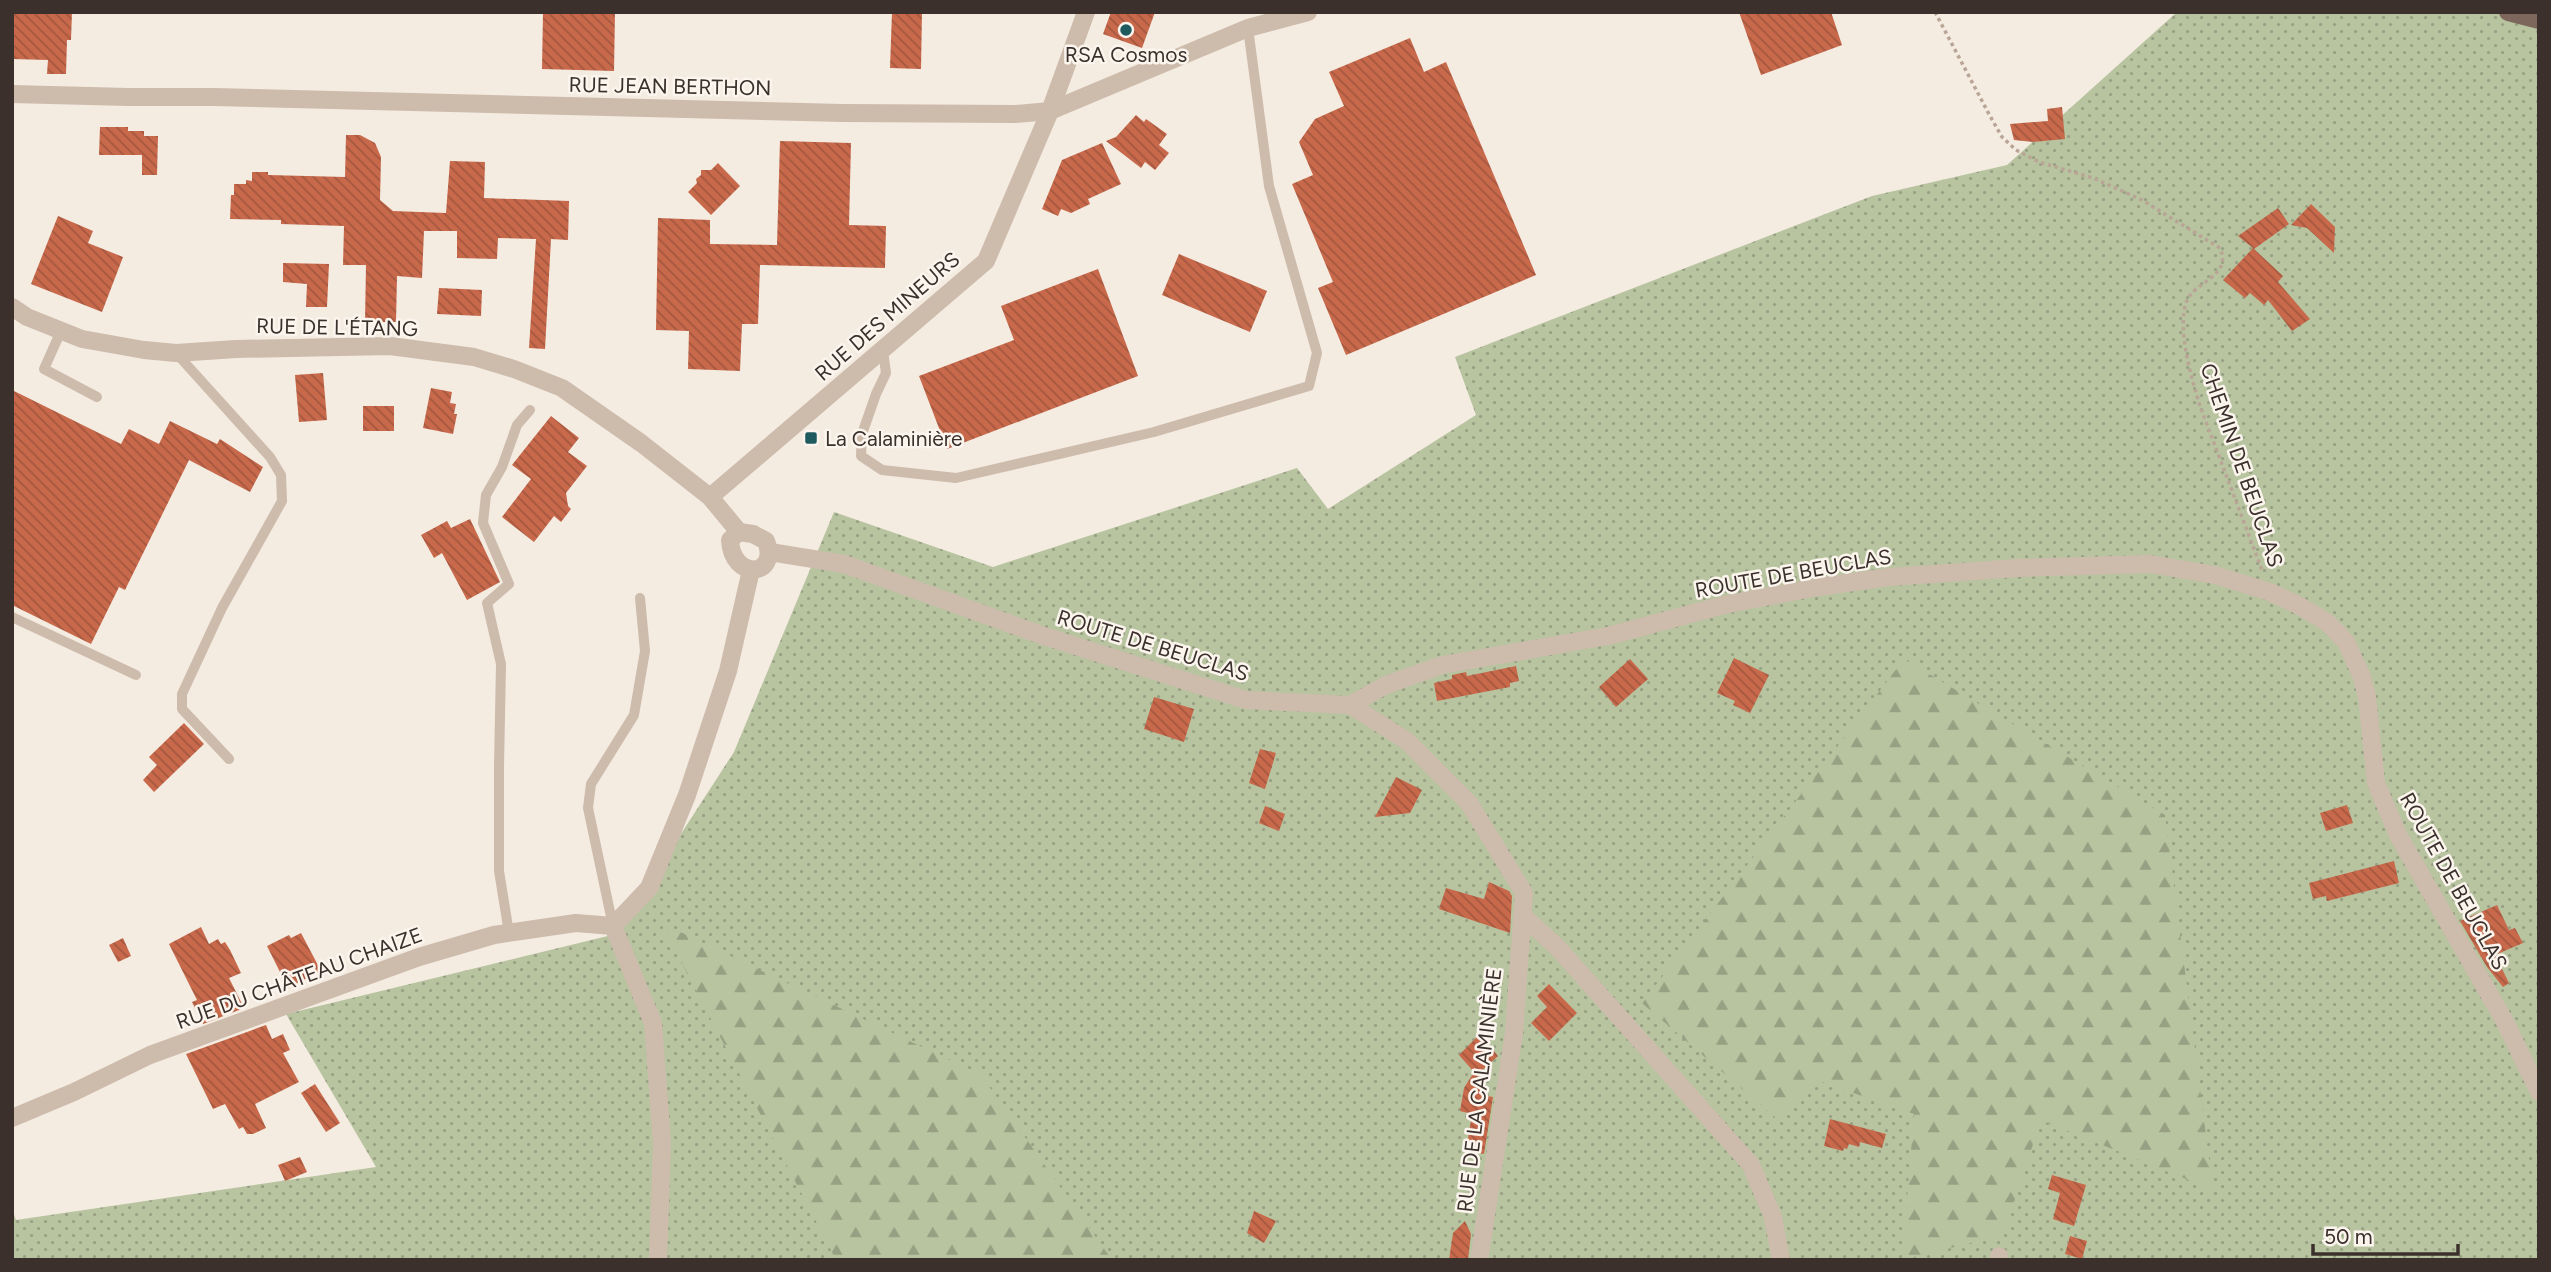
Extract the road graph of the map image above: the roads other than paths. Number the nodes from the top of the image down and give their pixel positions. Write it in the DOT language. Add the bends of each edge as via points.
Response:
graph roads {
  1 [pos="1086,12"];
  2 [pos="1308,12"];
  3 [pos="2508,12"];
  4 [pos="2539,20"];
  5 [pos="1248,28"];
  6 [pos="12,94"];
  7 [pos="1050,111"];
  8 [pos="12,307"];
  9 [pos="61,331"];
  10 [pos="883,351"];
  11 [pos="176,353"];
  12 [pos="97,397"];
  13 [pos="530,410"];
  14 [pos="710,497"];
  15 [pos="738,531"];
  16 [pos="771,552"];
  17 [pos="751,570"];
  18 [pos="640,598"];
  19 [pos="12,617"];
  20 [pos="136,675"];
  21 [pos="1350,705"];
  22 [pos="229,759"];
  23 [pos="1522,916"];
  24 [pos="613,926"];
  25 [pos="509,933"];
  26 [pos="2539,1092"];
  27 [pos="12,1118"];
  28 [pos="658,1260"];
  29 [pos="1479,1260"];
  30 [pos="1781,1260"];
  1 -- 7 [label="street, RUE DES MINEURS"];
  2 -- 5 [label="street, RUE JEAN BERTHON"];
  3 -- 4 [label="main road"];
  5 -- 7 [label="street, RUE JEAN BERTHON"];
  5 -- 10 [label="lane" via="1269,186 1317,353 1310,386 1154,432 956,478 881,470 861,456 862,434 886,373"];
  6 -- 7 [label="street, RUE JEAN BERTHON" via="842,113"];
  7 -- 10 [label="street, RUE DES MINEURS" via="986,261"];
  8 -- 9 [label="street, RUE DE L'ÉTANG"];
  9 -- 11 [label="street, RUE DE L'ÉTANG" via="82,339"];
  9 -- 12 [label="lane" via="44,369"];
  10 -- 14 [label="street, RUE DES MINEURS"];
  11 -- 14 [label="street, RUE DE L'ÉTANG" via="390,346 474,357 562,388"];
  11 -- 22 [label="lane" via="281,475 282,501 222,608 181,694 182,709"];
  13 -- 25 [label="lane" via="517,425 486,495 483,523 509,584 487,603 501,664 499,871"];
  14 -- 15 [label="street, RUE DE L'ÉTANG"];
  15 -- 16 [label="street, RUE DE L'ÉTANG" via="766,541"];
  15 -- 17 [label="street" via="730,540 734,559"];
  16 -- 17 [label="street" via="760,569"];
  16 -- 21 [label="street, ROUTE DE BEUCLAS" via="844,564 1044,636 1246,699"];
  17 -- 24 [label="street" via="728,671 687,795 649,888"];
  18 -- 24 [label="lane" via="645,651 634,715 591,784 588,808"];
  19 -- 20 [label="lane"];
  21 -- 23 [label="street, RUE DE LA CALAMINIÈRE" via="1407,741 1469,803 1524,893"];
  21 -- 26 [label="street, ROUTE DE BEUCLAS" via="1386,685 1443,665 1608,636 1817,587 1890,578 2150,564 2215,575 2270,592 2328,623 2346,642 2362,677 2376,783 2387,812 2504,1020"];
  23 -- 29 [label="street, RUE DE LA CALAMINIÈRE" via="1514,1033"];
  23 -- 30 [label="street" via="1558,948 1751,1165 1773,1217"];
  24 -- 25 [label="street, RUE DU CHÂTEAU CHAIZE" via="576,923"];
  24 -- 28 [label="street" via="653,1023 662,1143"];
  25 -- 27 [label="street, RUE DU CHÂTEAU CHAIZE" via="419,957 150,1055"];
}
